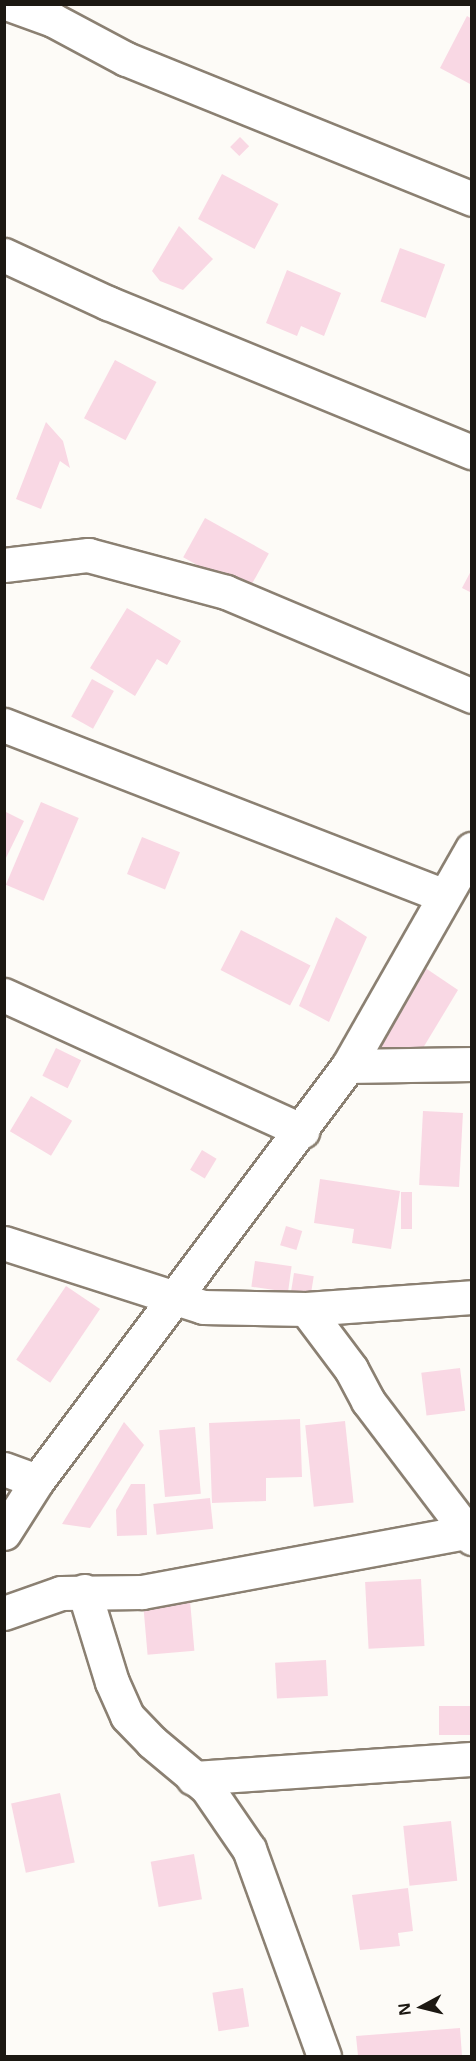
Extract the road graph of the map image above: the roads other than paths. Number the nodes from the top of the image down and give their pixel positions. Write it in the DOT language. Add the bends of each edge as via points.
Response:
graph roads {
  1 [pos="9,4"];
  2 [pos="471,199"];
  3 [pos="4,255"];
  4 [pos="471,452"];
  5 [pos="4,565"];
  6 [pos="471,696"];
  7 [pos="4,725"];
  8 [pos="470,853"];
  9 [pos="443,895"];
  10 [pos="4,995"];
  11 [pos="471,1064"];
  12 [pos="348,1066"];
  13 [pos="303,1131"];
  14 [pos="4,1243"];
  15 [pos="471,1297"];
  16 [pos="175,1299"];
  17 [pos="306,1309"];
  18 [pos="4,1469"];
  19 [pos="37,1481"];
  20 [pos="4,1533"];
  21 [pos="470,1534"];
  22 [pos="84,1591"];
  23 [pos="4,1613"];
  24 [pos="471,1759"];
  25 [pos="193,1778"];
  26 [pos="324,2056"];
  1 -- 2 [label="street" via="53,21 126,59"];
  3 -- 4 [label="street" via="108,303"];
  5 -- 6 [label="street" via="87,555 226,592"];
  7 -- 9 [label="street"];
  8 -- 9 [label="street"];
  9 -- 12 [label="street"];
  10 -- 13 [label="street"];
  11 -- 12 [label="street"];
  12 -- 13 [label="street"];
  13 -- 16 [label="street"];
  14 -- 16 [label="street"];
  15 -- 17 [label="street"];
  16 -- 17 [label="street" via="202,1307"];
  16 -- 19 [label="street"];
  17 -- 21 [label="street" via="351,1369 368,1401"];
  18 -- 19 [label="street"];
  19 -- 20 [label="street"];
  21 -- 22 [label="street" via="142,1592"];
  22 -- 23 [label="street" via="61,1593"];
  22 -- 25 [label="street" via="111,1682 127,1716"];
  24 -- 25 [label="street"];
  25 -- 26 [label="street" via="207,1788 249,1849"];
}
